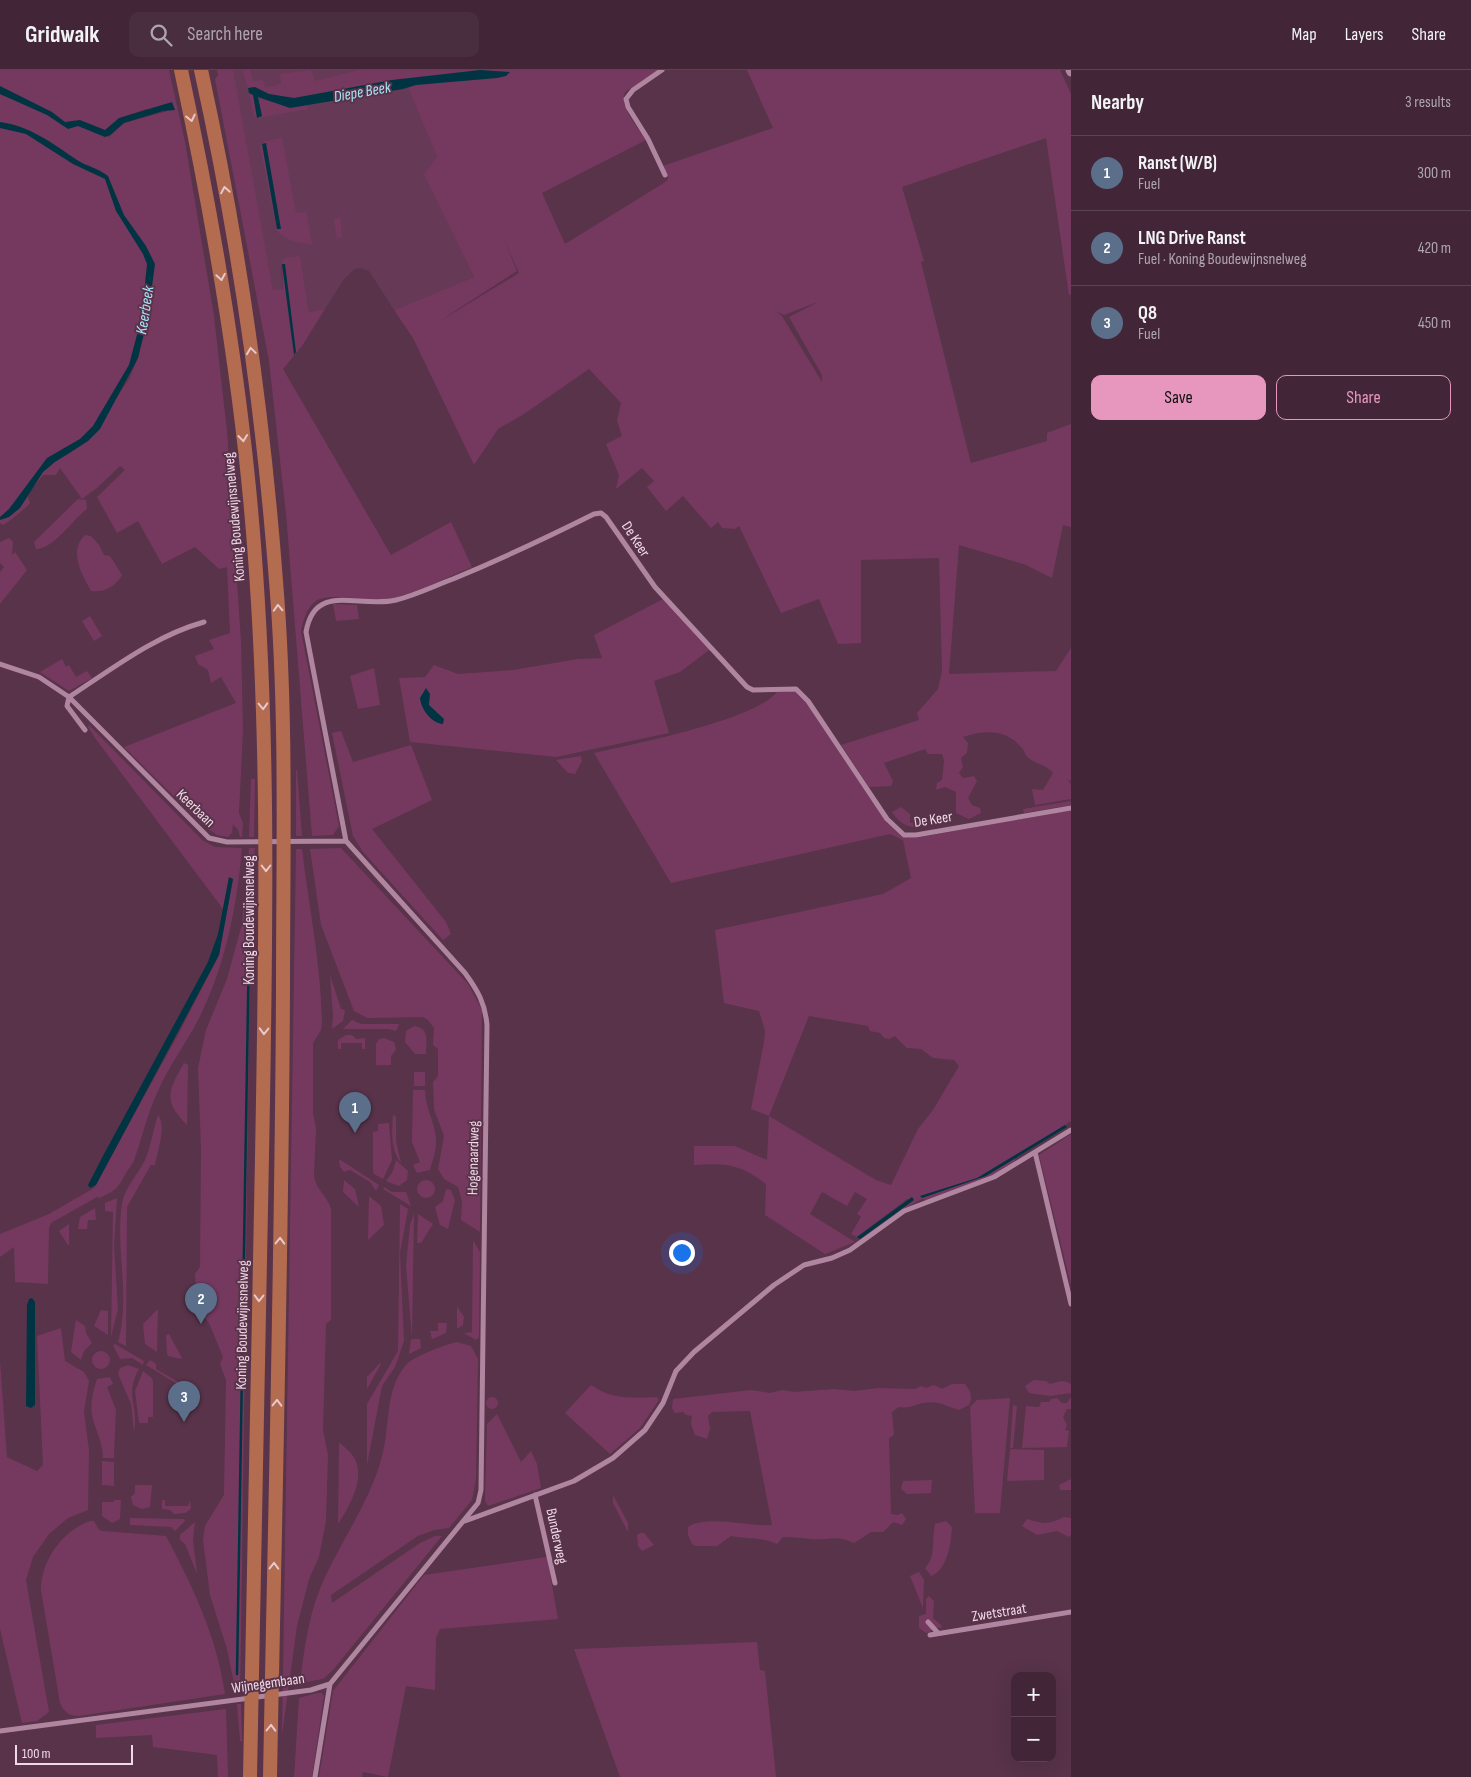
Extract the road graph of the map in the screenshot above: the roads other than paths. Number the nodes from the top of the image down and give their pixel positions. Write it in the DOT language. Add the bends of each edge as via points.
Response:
graph roads {
  1 [pos="181,70"];
  2 [pos="201,70"];
  3 [pos="662,70"];
  4 [pos="665,175"];
  5 [pos="204,622"];
  6 [pos="0,664"];
  7 [pos="69,697"];
  8 [pos="85,730"];
  9 [pos="1071,808"];
  10 [pos="346,842"];
  11 [pos="1071,1130"];
  12 [pos="1035,1152"];
  13 [pos="1071,1304"];
  14 [pos="535,1495"];
  15 [pos="465,1521"];
  16 [pos="555,1583"];
  17 [pos="1071,1612"];
  18 [pos="928,1622"];
  19 [pos="938,1632"];
  20 [pos="930,1635"];
  21 [pos="330,1684"];
  22 [pos="0,1731"];
  23 [pos="250,1777"];
  24 [pos="270,1777"];
  25 [pos="315,1777"];
  1 -- 23 [label="highway, Koning Boudewijnsnelweg, one-way" via="226,305 248,482 261,666 266,871"];
  24 -- 2 [label="highway, one-way" via="283,1088 284,758 281,657 258,399 232,226"];
  3 -- 4 [label="street" via="632,90 626,99"];
  5 -- 7 [label="street" via="151,644"];
  6 -- 7 [label="street, Keerbaan" via="38,676"];
  7 -- 8 [label="street" via="67,706"];
  7 -- 10 [label="street, Keerbaan" via="209,838 227,842"];
  9 -- 10 [label="street, De Keer" via="916,836 901,833 887,819 796,688 753,690 747,687 655,586 601,513 410,596 382,603 334,600 313,610 306,632"];
  10 -- 15 [label="street, Hogenaardweg" via="465,973 486,1007 481,1490 478,1503"];
  11 -- 12 [label="street"];
  12 -- 13 [label="street"];
  12 -- 14 [label="street" via="994,1177 904,1212 850,1250 804,1265 774,1285 676,1371 663,1403 645,1430 628,1446 593,1472"];
  14 -- 15 [label="street"];
  14 -- 16 [label="street, Bunderweg"];
  15 -- 21 [label="street"];
  17 -- 19 [label="street, Zwetstraat"];
  18 -- 19 [label="street"];
  19 -- 20 [label="street, Zwetstraat"];
  21 -- 22 [label="street, Wijnegembaan" via="312,1690"];
  21 -- 25 [label="street"];
}
